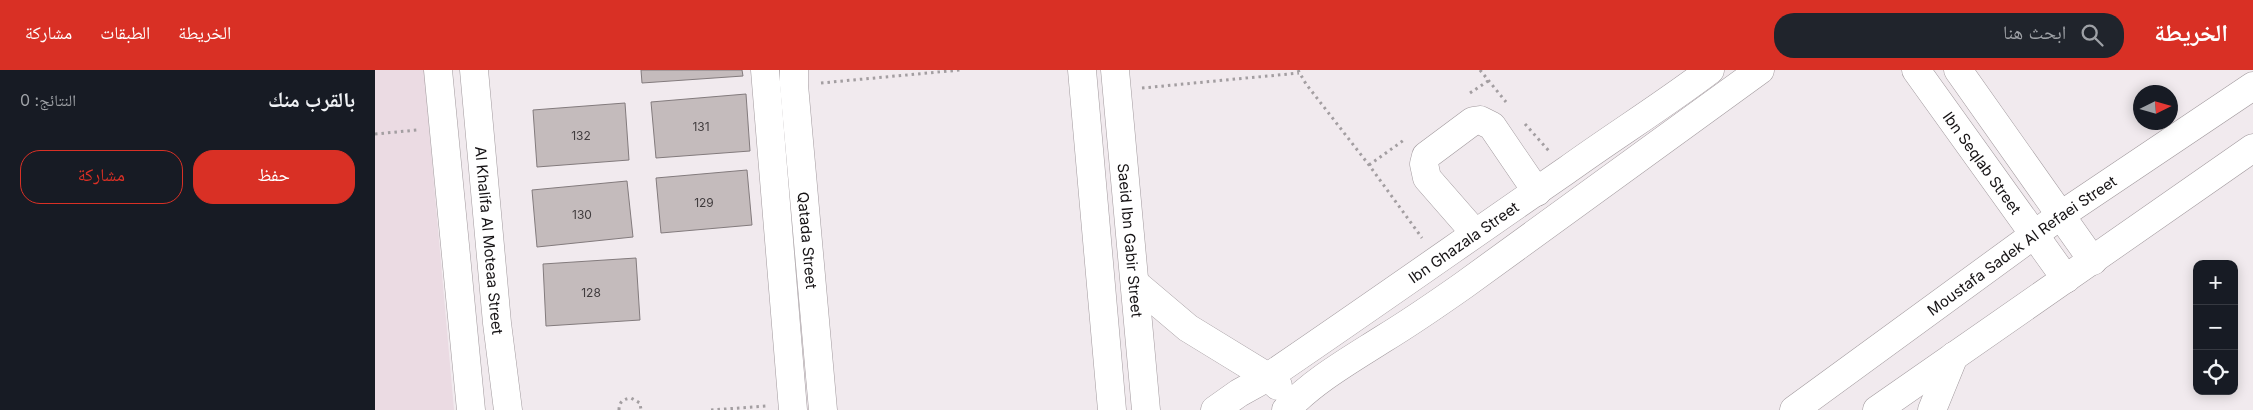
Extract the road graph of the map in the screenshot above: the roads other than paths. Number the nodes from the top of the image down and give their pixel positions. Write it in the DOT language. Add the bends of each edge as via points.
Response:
graph roads {
  1 [pos="438,70"];
  2 [pos="474,70"];
  3 [pos="765,70"];
  4 [pos="1082,70"];
  5 [pos="1710,70"];
  6 [pos="1760,70"];
  7 [pos="1916,70"];
  8 [pos="1958,70"];
  9 [pos="794,78"];
  10 [pos="1116,80"];
  11 [pos="2253,86"];
  12 [pos="2253,148"];
  13 [pos="1537,192"];
  14 [pos="2061,215"];
  15 [pos="1475,233"];
  16 [pos="2034,235"];
  17 [pos="2093,261"];
  18 [pos="2066,279"];
  19 [pos="1135,284"];
  20 [pos="1954,356"];
  21 [pos="1268,377"];
  22 [pos="1291,405"];
  23 [pos="793,407"];
  24 [pos="471,410"];
  25 [pos="508,410"];
  26 [pos="823,410"];
  27 [pos="1112,410"];
  28 [pos="1146,410"];
  29 [pos="1215,410"];
  30 [pos="1794,410"];
  31 [pos="1877,410"];
  32 [pos="1931,410"];
  1 -- 24 [label="street"];
  2 -- 25 [label="street, Al Khalifa Al Moteaa Street"];
  3 -- 23 [label="street, Qatada Street"];
  4 -- 27 [label="street"];
  5 -- 13 [label="street, Ibn Ghazala Street"];
  6 -- 22 [label="street" via="1464,285 1347,362"];
  7 -- 16 [label="street, Ibn Seqlab Street"];
  8 -- 14 [label="street"];
  9 -- 26 [label="street, Qatada Street"];
  10 -- 19 [label="street, Saeid Ibn Gabir Street"];
  11 -- 14 [label="street, Moustafa Sadek Al Refaei Street"];
  12 -- 17 [label="street"];
  13 -- 15 [label="street, Ibn Ghazala Street"];
  13 -- 15 [label="street" via="1492,126 1480,120 1473,121 1426,156 1424,164 1427,178"];
  14 -- 16 [label="street, Moustafa Sadek Al Refaei Street"];
  14 -- 17 [label="street"];
  15 -- 21 [label="street, Ibn Ghazala Street"];
  16 -- 18 [label="street, Ibn Seqlab Street"];
  16 -- 30 [label="street, Moustafa Sadek Al Refaei Street"];
  17 -- 18 [label="street"];
  18 -- 20 [label="street"];
  19 -- 21 [label="street" via="1188,328"];
  19 -- 28 [label="street, Saeid Ibn Gabir Street"];
  20 -- 31 [label="street"];
  20 -- 32 [label="street"];
  21 -- 22 [label="street"];
  21 -- 29 [label="street, Ibn Ghazala Street"];
}
